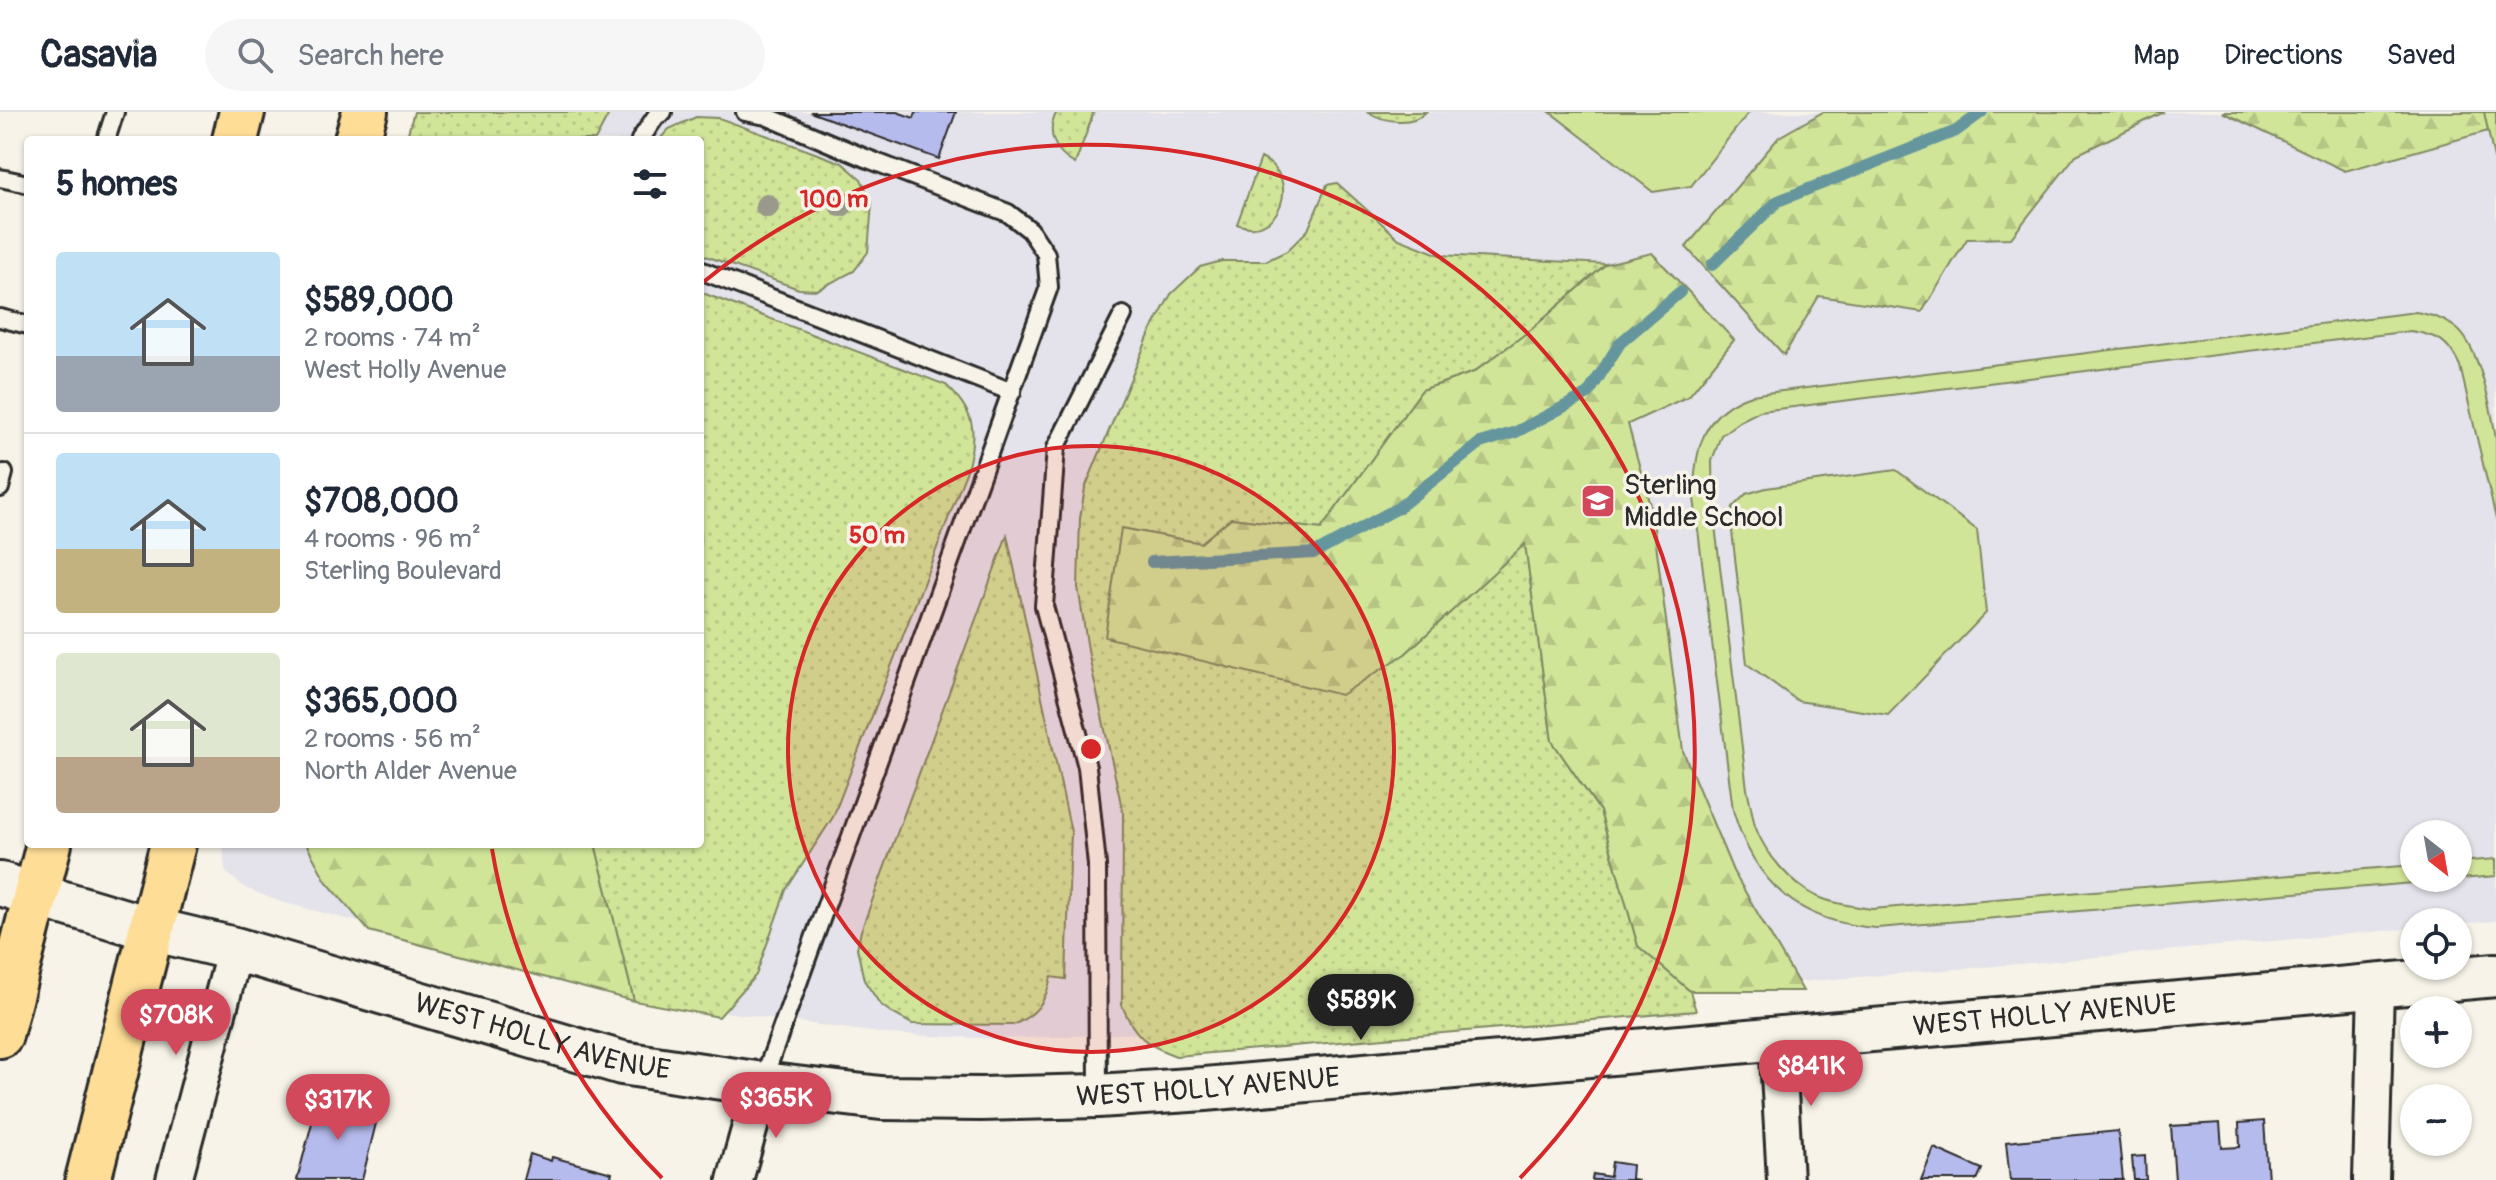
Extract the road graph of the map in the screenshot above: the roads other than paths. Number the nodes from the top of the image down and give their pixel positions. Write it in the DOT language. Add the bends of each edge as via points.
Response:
graph roads {
  1 [pos="115,112"];
  2 [pos="242,112"];
  3 [pos="365,112"];
  4 [pos="663,112"];
  5 [pos="745,112"];
  6 [pos="107,136"];
  7 [pos="236,136"];
  8 [pos="358,136"];
  9 [pos="643,136"];
  10 [pos="0,178"];
  11 [pos="24,183"];
  12 [pos="704,272"];
  13 [pos="1123,315"];
  14 [pos="0,318"];
  15 [pos="24,324"];
  16 [pos="1012,392"];
  17 [pos="46,848"];
  18 [pos="172,848"];
  19 [pos="18,890"];
  20 [pos="151,929"];
  21 [pos="235,949"];
  22 [pos="2496,975"];
  23 [pos="2376,986"];
  24 [pos="0,1035"];
  25 [pos="1777,1039"];
  26 [pos="762,1084"];
  27 [pos="1098,1096"];
  28 [pos="88,1180"];
  29 [pos="174,1180"];
  30 [pos="735,1180"];
  31 [pos="1785,1180"];
  32 [pos="2371,1180"];
  1 -- 6 [label="lane"];
  2 -- 7 [label="main road"];
  3 -- 8 [label="main road"];
  4 -- 9 [label="lane"];
  5 -- 16 [label="lane" via="1008,213 1030,230 1046,254 1049,287"];
  10 -- 11 [label="lane"];
  12 -- 16 [label="lane"];
  13 -- 27 [label="lane" via="1056,448 1044,606 1087,767 1097,865"];
  14 -- 15 [label="lane"];
  16 -- 26 [label="lane"];
  17 -- 19 [label="main road"];
  18 -- 20 [label="main road"];
  19 -- 20 [label="street, WEST HOLLY AVENUE"];
  19 -- 24 [label="main road"];
  20 -- 21 [label="street, WEST HOLLY AVENUE"];
  20 -- 28 [label="main road"];
  21 -- 26 [label="street, WEST HOLLY AVENUE" via="622,1063"];
  21 -- 29 [label="street"];
  22 -- 23 [label="street, WEST HOLLY AVENUE"];
  23 -- 25 [label="street, WEST HOLLY AVENUE"];
  23 -- 32 [label="street"];
  25 -- 27 [label="street, WEST HOLLY AVENUE"];
  25 -- 31 [label="street"];
  26 -- 27 [label="street, WEST HOLLY AVENUE" via="881,1098"];
  26 -- 30 [label="street"];
}
